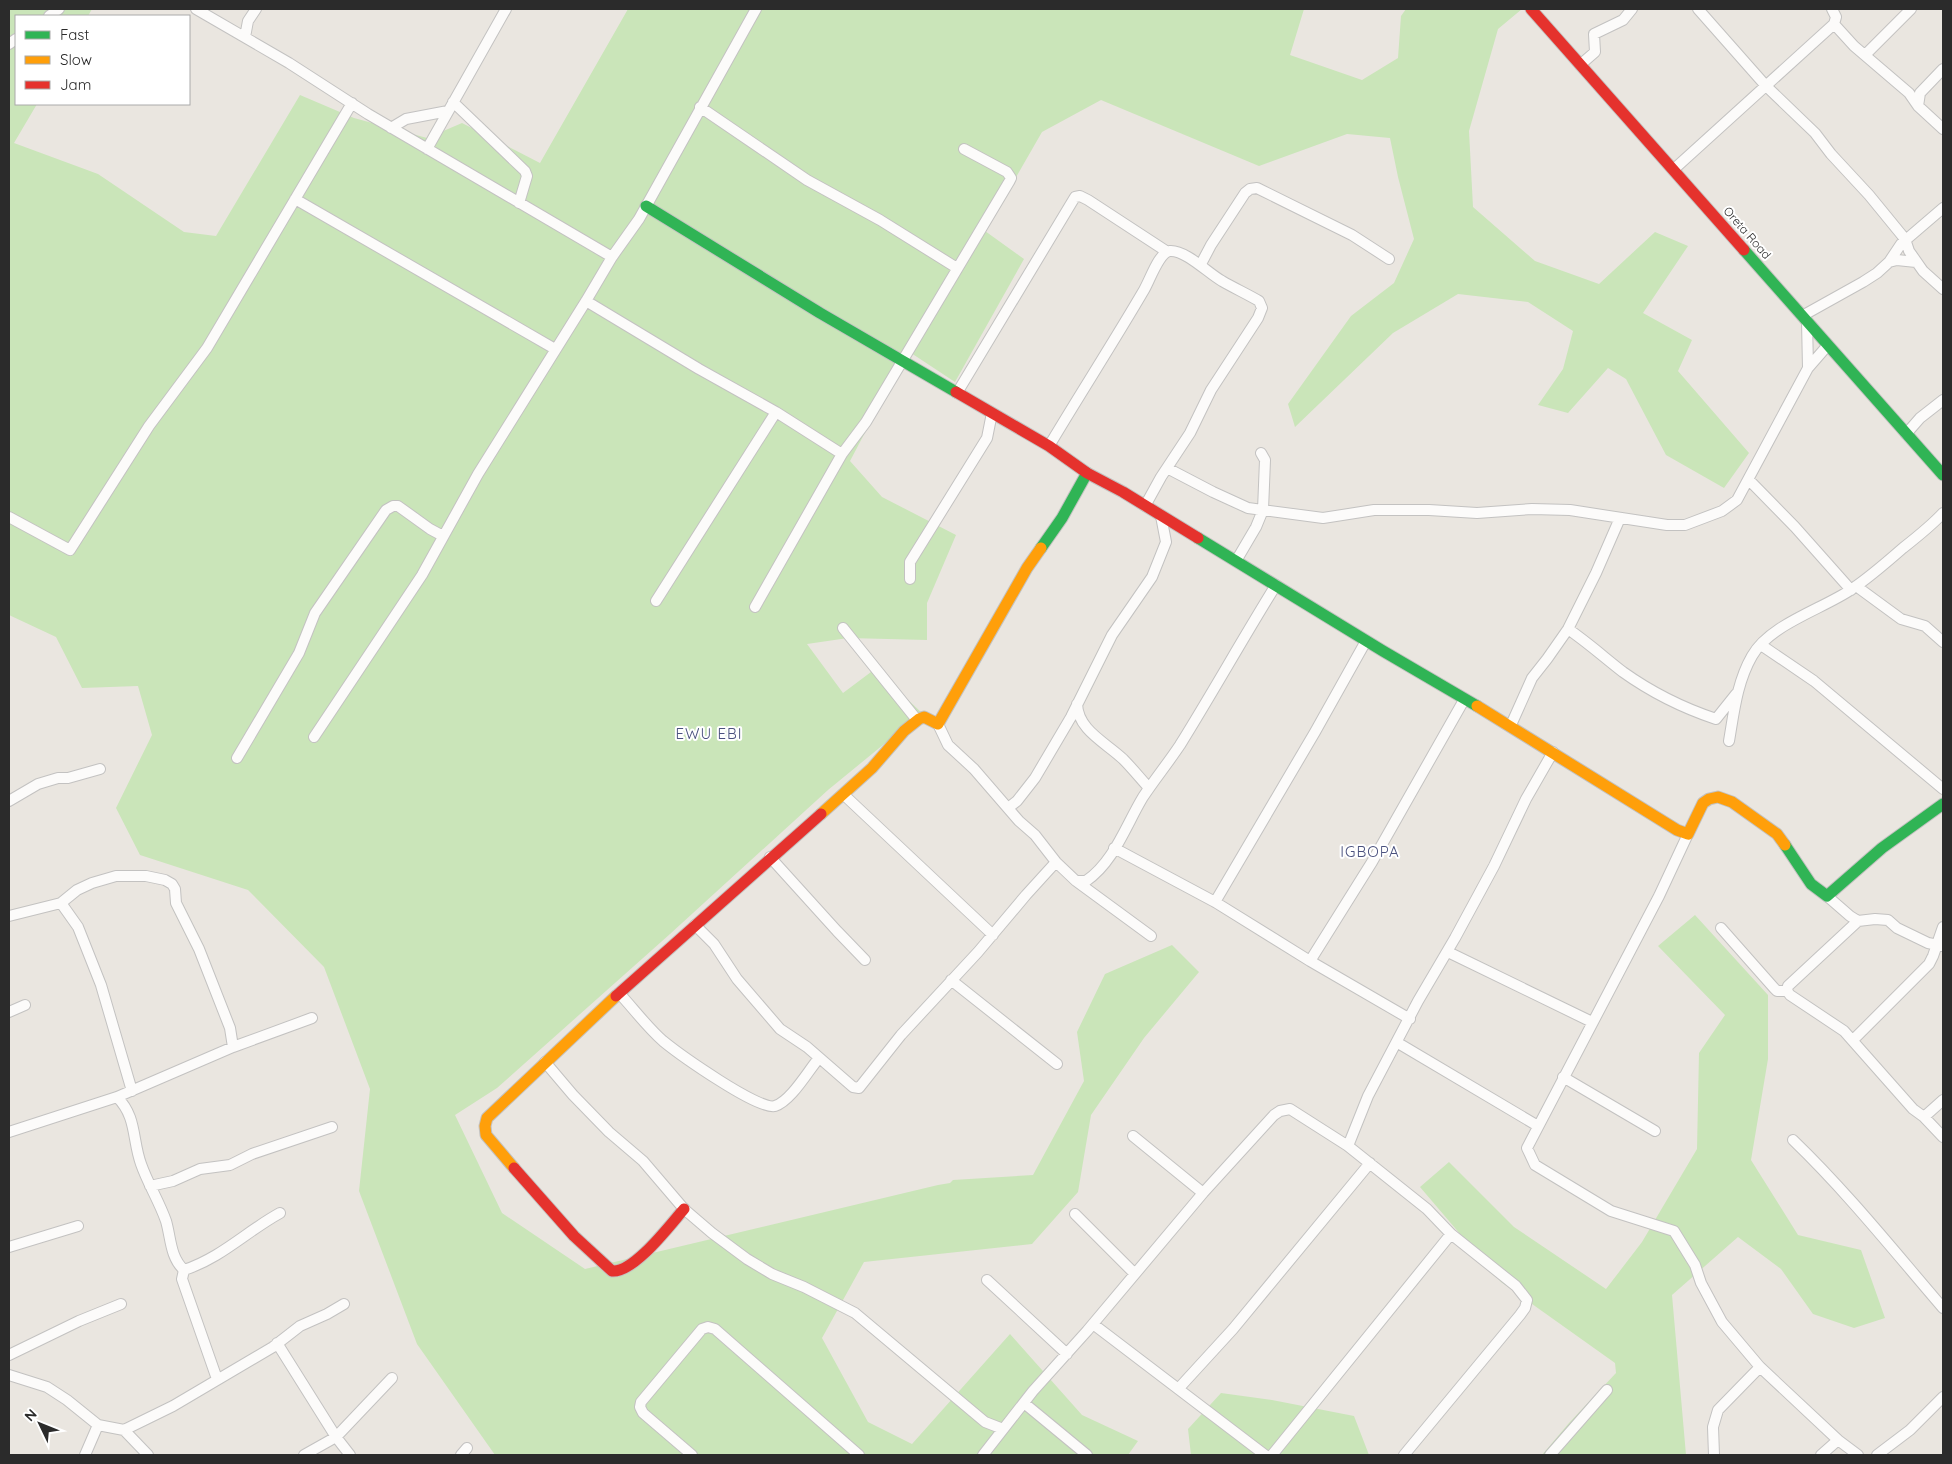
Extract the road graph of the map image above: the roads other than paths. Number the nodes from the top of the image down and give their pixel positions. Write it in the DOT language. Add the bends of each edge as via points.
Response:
graph roads {
  1 [pos="196,9"];
  2 [pos="256,9"];
  3 [pos="506,9"];
  4 [pos="756,9"];
  5 [pos="1531,9"];
  6 [pos="1632,9"];
  7 [pos="1698,9"];
  8 [pos="1832,9"];
  9 [pos="1910,9"];
  10 [pos="1834,24"];
  11 [pos="245,37"];
  12 [pos="1865,55"];
  13 [pos="1580,65"];
  14 [pos="1943,69"];
  15 [pos="1766,86"];
  16 [pos="1915,93"];
  17 [pos="352,103"];
  18 [pos="450,106"];
  19 [pos="700,107"];
  20 [pos="391,128"];
  21 [pos="1943,129"];
  22 [pos="427,149"];
  23 [pos="964,149"];
  24 [pos="1673,170"];
  25 [pos="296,199"];
  26 [pos="519,203"];
  27 [pos="646,206"];
  28 [pos="1943,208"];
  29 [pos="1905,240"];
  30 [pos="1211,245"];
  31 [pos="1166,251"];
  32 [pos="612,256"];
  33 [pos="1184,256"];
  34 [pos="1389,259"];
  35 [pos="1889,262"];
  36 [pos="1916,262"];
  37 [pos="1201,264"];
  38 [pos="957,268"];
  39 [pos="1943,289"];
  40 [pos="586,301"];
  41 [pos="1804,319"];
  42 [pos="1828,345"];
  43 [pos="555,349"];
  44 [pos="902,361"];
  45 [pos="1808,368"];
  46 [pos="957,393"];
  47 [pos="1943,400"];
  48 [pos="776,412"];
  49 [pos="992,414"];
  50 [pos="1906,434"];
  51 [pos="1049,446"];
  52 [pos="1261,453"];
  53 [pos="842,454"];
  54 [pos="1167,468"];
  55 [pos="1087,473"];
  56 [pos="1943,475"];
  57 [pos="1749,480"];
  58 [pos="1145,506"];
  59 [pos="1263,510"];
  60 [pos="1943,513"];
  61 [pos="1160,516"];
  62 [pos="9,517"];
  63 [pos="1620,518"];
  64 [pos="1181,529"];
  65 [pos="444,536"];
  66 [pos="1166,542"];
  67 [pos="1236,561"];
  68 [pos="910,579"];
  69 [pos="1276,586"];
  70 [pos="1854,588"];
  71 [pos="656,601"];
  72 [pos="755,607"];
  73 [pos="843,628"];
  74 [pos="1568,629"];
  75 [pos="1366,641"];
  76 [pos="1943,642"];
  77 [pos="1761,645"];
  78 [pos="1738,692"];
  79 [pos="1464,700"];
  80 [pos="1077,703"];
  81 [pos="917,720"];
  82 [pos="938,724"];
  83 [pos="1511,725"];
  84 [pos="314,737"];
  85 [pos="1729,741"];
  86 [pos="1553,752"];
  87 [pos="237,758"];
  88 [pos="100,769"];
  89 [pos="1149,788"];
  90 [pos="1943,789"];
  91 [pos="843,794"];
  92 [pos="9,801"];
  93 [pos="1943,804"];
  94 [pos="1008,808"];
  95 [pos="1688,834"];
  96 [pos="1114,848"];
  97 [pos="770,857"];
  98 [pos="1056,862"];
  99 [pos="1076,881"];
  100 [pos="1827,896"];
  101 [pos="1215,902"];
  102 [pos="62,903"];
  103 [pos="9,916"];
  104 [pos="1858,921"];
  105 [pos="695,925"];
  106 [pos="1943,927"];
  107 [pos="1721,928"];
  108 [pos="993,935"];
  109 [pos="1151,936"];
  110 [pos="1940,946"];
  111 [pos="1448,952"];
  112 [pos="865,960"];
  113 [pos="1310,961"];
  114 [pos="951,980"];
  115 [pos="1787,991"];
  116 [pos="619,993"];
  117 [pos="25,1005"];
  118 [pos="9,1012"];
  119 [pos="312,1018"];
  120 [pos="1410,1019"];
  121 [pos="1592,1022"];
  122 [pos="1853,1040"];
  123 [pos="1398,1043"];
  124 [pos="233,1047"];
  125 [pos="820,1058"];
  126 [pos="545,1062"];
  127 [pos="1057,1064"];
  128 [pos="1564,1076"];
  129 [pos="132,1091"];
  130 [pos="117,1097"];
  131 [pos="1943,1100"];
  132 [pos="1924,1117"];
  133 [pos="1538,1126"];
  134 [pos="332,1127"];
  135 [pos="1655,1131"];
  136 [pos="9,1132"];
  137 [pos="1133,1136"];
  138 [pos="1943,1137"];
  139 [pos="1793,1140"];
  140 [pos="1348,1146"];
  141 [pos="1370,1163"];
  142 [pos="150,1186"];
  143 [pos="1203,1193"];
  144 [pos="684,1209"];
  145 [pos="280,1213"];
  146 [pos="1075,1214"];
  147 [pos="78,1226"];
  148 [pos="1451,1234"];
  149 [pos="9,1247"];
  150 [pos="184,1270"];
  151 [pos="1135,1274"];
  152 [pos="987,1280"];
  153 [pos="121,1304"];
  154 [pos="344,1304"];
  155 [pos="1943,1308"];
  156 [pos="1093,1324"];
  157 [pos="277,1343"];
  158 [pos="1067,1354"];
  159 [pos="9,1355"];
  160 [pos="1760,1367"];
  161 [pos="9,1375"];
  162 [pos="392,1378"];
  163 [pos="217,1379"];
  164 [pos="1179,1388"];
  165 [pos="1607,1390"];
  166 [pos="1943,1397"];
  167 [pos="1024,1403"];
  168 [pos="98,1425"];
  169 [pos="1003,1429"];
  170 [pos="124,1430"];
  171 [pos="336,1437"];
  172 [pos="1838,1440"];
  173 [pos="1560,1451"];
  174 [pos="85,1455"];
  175 [pos="148,1455"];
  176 [pos="304,1455"];
  177 [pos="350,1455"];
  178 [pos="692,1455"];
  179 [pos="859,1455"];
  180 [pos="983,1455"];
  181 [pos="1087,1455"];
  182 [pos="1264,1455"];
  183 [pos="1272,1455"];
  184 [pos="1404,1455"];
  185 [pos="1550,1455"];
  186 [pos="1714,1455"];
  187 [pos="1821,1455"];
  188 [pos="1858,1455"];
  189 [pos="1877,1455"];
  1 -- 11 [label="street"];
  2 -- 11 [label="street" via="248,21"];
  3 -- 18 [label="street"];
  4 -- 19 [label="street"];
  5 -- 13 [label="street, Oreta Road"];
  6 -- 13 [label="street" via="1623,20 1594,34 1594,52"];
  7 -- 15 [label="street"];
  8 -- 10 [label="street" via="1836,17"];
  9 -- 12 [label="street"];
  10 -- 12 [label="street"];
  10 -- 15 [label="street"];
  11 -- 17 [label="street"];
  12 -- 16 [label="street"];
  13 -- 24 [label="street, Oreta Road"];
  14 -- 16 [label="street"];
  15 -- 24 [label="street"];
  15 -- 29 [label="street" via="1815,133"];
  16 -- 21 [label="street" via="1918,106"];
  17 -- 20 [label="street"];
  17 -- 25 [label="street"];
  18 -- 20 [label="street" via="406,119"];
  18 -- 22 [label="street"];
  18 -- 26 [label="street" via="525,171 527,176"];
  19 -- 27 [label="street"];
  19 -- 38 [label="street" via="807,180"];
  20 -- 22 [label="street"];
  22 -- 26 [label="street"];
  23 -- 38 [label="street" via="1007,172 1011,178"];
  24 -- 41 [label="street, Oreta Road"];
  25 -- 43 [label="street"];
  25 -- 62 [label="street" via="207,348 149,426 70,550"];
  26 -- 32 [label="street"];
  27 -- 32 [label="street"];
  27 -- 44 [label="street"];
  28 -- 29 [label="street"];
  29 -- 35 [label="street"];
  29 -- 36 [label="street"];
  30 -- 33 [label="street"];
  30 -- 34 [label="street" via="1245,193 1257,188 1352,235"];
  30 -- 37 [label="street"];
  31 -- 33 [label="street" via="1174,250"];
  31 -- 46 [label="street" via="1088,200 1075,197"];
  31 -- 51 [label="street"];
  32 -- 40 [label="street"];
  33 -- 37 [label="street"];
  35 -- 36 [label="street"];
  35 -- 41 [label="street"];
  36 -- 39 [label="street"];
  37 -- 54 [label="street" via="1220,280 1259,301 1262,308"];
  38 -- 44 [label="street"];
  40 -- 43 [label="street"];
  40 -- 48 [label="street"];
  41 -- 42 [label="street, Oreta Road"];
  41 -- 45 [label="street"];
  42 -- 45 [label="street"];
  42 -- 50 [label="street, Oreta Road"];
  43 -- 65 [label="street"];
  44 -- 46 [label="street"];
  44 -- 53 [label="street" via="866,422"];
  45 -- 57 [label="street"];
  46 -- 49 [label="street"];
  47 -- 50 [label="street"];
  48 -- 53 [label="street"];
  48 -- 71 [label="street"];
  49 -- 51 [label="street"];
  49 -- 68 [label="street" via="986,438 910,562"];
  50 -- 56 [label="street, Oreta Road"];
  51 -- 55 [label="street"];
  52 -- 59 [label="street" via="1265,460"];
  53 -- 72 [label="street"];
  54 -- 58 [label="street"];
  54 -- 59 [label="street" via="1234,502"];
  55 -- 58 [label="street"];
  55 -- 82 [label="street" via="1062,518 1027,568"];
  57 -- 63 [label="street" via="1738,500 1722,511 1685,525 1667,526"];
  57 -- 70 [label="street"];
  58 -- 61 [label="street"];
  59 -- 63 [label="street" via="1323,518 1374,510 1477,513 1532,509 1570,510"];
  59 -- 67 [label="street"];
  60 -- 70 [label="street"];
  61 -- 64 [label="street"];
  61 -- 66 [label="street"];
  63 -- 74 [label="street"];
  64 -- 66 [label="street"];
  64 -- 67 [label="street"];
  65 -- 84 [label="street" via="412,591"];
  65 -- 87 [label="street" via="398,506 386,510 315,613 299,653"];
  66 -- 80 [label="street" via="1152,577 1112,635"];
  67 -- 69 [label="street"];
  69 -- 75 [label="street"];
  69 -- 89 [label="street" via="1181,743"];
  70 -- 76 [label="street" via="1901,619 1925,626"];
  70 -- 77 [label="street" via="1800,616"];
  73 -- 81 [label="street"];
  74 -- 78 [label="street" via="1624,672 1696,712 1716,719"];
  74 -- 83 [label="street" via="1532,678"];
  75 -- 79 [label="street"];
  75 -- 101 [label="street"];
  77 -- 78 [label="street" via="1752,656"];
  77 -- 90 [label="street" via="1814,681"];
  78 -- 85 [label="street"];
  79 -- 83 [label="street"];
  79 -- 113 [label="street" via="1372,862"];
  80 -- 89 [label="street" via="1078,717 1123,758"];
  80 -- 94 [label="street" via="1035,778"];
  81 -- 82 [label="street" via="926,717"];
  81 -- 91 [label="street"];
  82 -- 94 [label="street" via="948,745"];
  83 -- 86 [label="street"];
  86 -- 95 [label="street" via="1669,826"];
  86 -- 111 [label="street"];
  88 -- 92 [label="street" via="38,784"];
  89 -- 96 [label="street"];
  91 -- 97 [label="street"];
  91 -- 108 [label="street"];
  93 -- 100 [label="street" via="1882,848"];
  94 -- 98 [label="street"];
  95 -- 100 [label="street" via="1703,803 1709,798 1718,797 1732,802 1777,834 1811,884"];
  95 -- 121 [label="street" via="1660,896"];
  96 -- 99 [label="street" via="1097,873 1086,881"];
  96 -- 101 [label="street"];
  97 -- 105 [label="street"];
  97 -- 112 [label="street"];
  98 -- 99 [label="street"];
  98 -- 108 [label="street"];
  99 -- 109 [label="street"];
  100 -- 104 [label="street"];
  101 -- 113 [label="street"];
  102 -- 103 [label="street"];
  102 -- 124 [label="street" via="78,890 116,876 146,876 172,884 176,903 199,949 230,1028"];
  102 -- 129 [label="street" via="78,927 102,985"];
  104 -- 110 [label="street" via="1888,920 1897,928"];
  104 -- 115 [label="street" via="1788,986"];
  105 -- 116 [label="street"];
  105 -- 125 [label="street" via="714,944 737,979 780,1029"];
  106 -- 110 [label="street"];
  107 -- 115 [label="street" via="1774,988"];
  108 -- 114 [label="street"];
  110 -- 122 [label="street" via="1921,973"];
  111 -- 120 [label="street"];
  111 -- 121 [label="street"];
  113 -- 120 [label="street"];
  114 -- 125 [label="street" via="859,1088"];
  114 -- 127 [label="street"];
  115 -- 122 [label="street" via="1837,1025"];
  116 -- 125 [label="street" via="662,1040 760,1104 774,1106 788,1098"];
  116 -- 126 [label="street"];
  117 -- 118 [label="street"];
  119 -- 124 [label="street"];
  120 -- 123 [label="street"];
  121 -- 128 [label="street"];
  122 -- 132 [label="street" via="1887,1081"];
  123 -- 133 [label="street"];
  123 -- 140 [label="street" via="1368,1096"];
  124 -- 129 [label="street"];
  126 -- 144 [label="street"];
  126 -- 144 [label="street" via="487,1118 486,1135 574,1236 612,1271 619,1271 627,1268 665,1232"];
  128 -- 133 [label="street"];
  128 -- 135 [label="street"];
  129 -- 130 [label="street"];
  130 -- 136 [label="street"];
  130 -- 142 [label="street" via="130,1114 140,1161"];
  131 -- 132 [label="street"];
  132 -- 138 [label="street"];
  133 -- 160 [label="street" via="1527,1148 1535,1165 1611,1212 1674,1231 1695,1264 1701,1283 1722,1322"];
  134 -- 142 [label="street" via="252,1154 230,1165 200,1168 173,1181"];
  137 -- 143 [label="street"];
  139 -- 155 [label="street" via="1829,1174 1846,1198 1885,1238"];
  140 -- 141 [label="street"];
  140 -- 143 [label="street" via="1290,1110 1280,1111"];
  141 -- 148 [label="street"];
  141 -- 164 [label="street" via="1233,1329"];
  142 -- 150 [label="street" via="165,1220 176,1262"];
  143 -- 151 [label="street"];
  144 -- 169 [label="street" via="747,1259 855,1313 985,1422"];
  145 -- 150 [label="street" via="215,1257"];
  146 -- 151 [label="street"];
  147 -- 149 [label="street"];
  148 -- 183 [label="street"];
  148 -- 184 [label="street" via="1521,1291 1527,1304"];
  150 -- 163 [label="street" via="182,1279"];
  151 -- 156 [label="street"];
  152 -- 158 [label="street"];
  153 -- 159 [label="street"];
  154 -- 157 [label="street" via="300,1326"];
  156 -- 158 [label="street"];
  156 -- 164 [label="street"];
  157 -- 163 [label="street"];
  157 -- 171 [label="street"];
  158 -- 167 [label="street"];
  160 -- 172 [label="street"];
  160 -- 186 [label="street" via="1718,1410 1713,1427"];
  161 -- 168 [label="street" via="47,1387"];
  162 -- 171 [label="street"];
  163 -- 170 [label="street" via="173,1406"];
  164 -- 182 [label="street"];
  165 -- 173 [label="street"];
  166 -- 189 [label="street" via="1910,1430"];
  167 -- 169 [label="street"];
  167 -- 181 [label="street"];
  168 -- 170 [label="street"];
  168 -- 174 [label="street"];
  169 -- 180 [label="street"];
  170 -- 175 [label="street"];
  171 -- 176 [label="street"];
  171 -- 177 [label="street"];
  172 -- 187 [label="street"];
  172 -- 188 [label="street"];
  173 -- 185 [label="street"];
  178 -- 179 [label="street" via="640,1407 702,1329 708,1326"];
}
